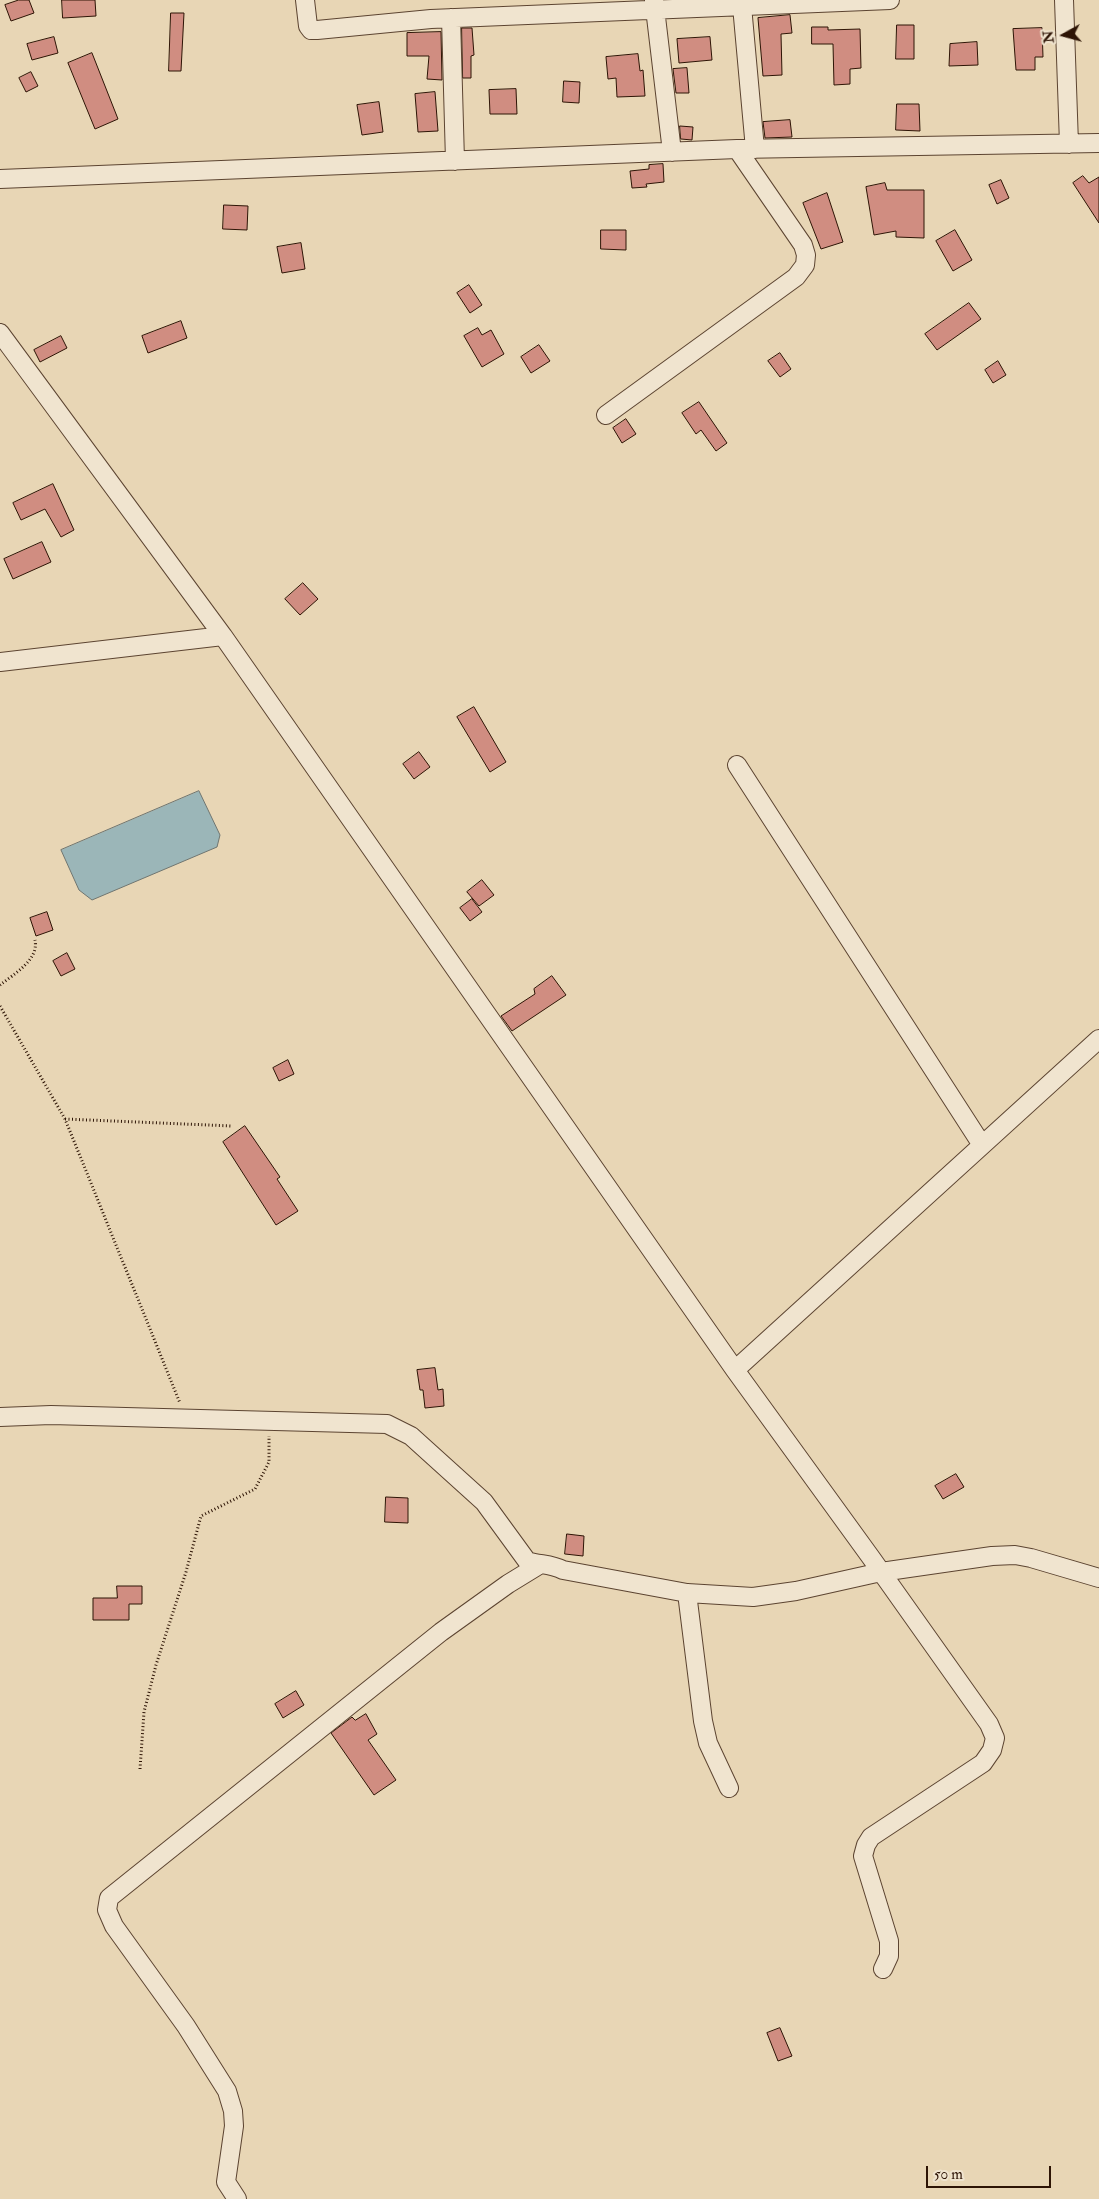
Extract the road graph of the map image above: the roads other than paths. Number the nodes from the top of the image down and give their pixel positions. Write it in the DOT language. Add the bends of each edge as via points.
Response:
graph roads {
  1 [pos="305,0"];
  2 [pos="890,0"];
  3 [pos="1064,0"];
  4 [pos="655,5"];
  5 [pos="742,6"];
  6 [pos="451,18"];
  7 [pos="1099,143"];
  8 [pos="1070,144"];
  9 [pos="736,149"];
  10 [pos="755,149"];
  11 [pos="672,152"];
  12 [pos="455,161"];
  13 [pos="0,179"];
  14 [pos="0,333"];
  15 [pos="606,414"];
  16 [pos="223,636"];
  17 [pos="0,662"];
  18 [pos="737,765"];
  19 [pos="1099,1039"];
  20 [pos="982,1145"];
  21 [pos="734,1370"];
  22 [pos="0,1417"];
  23 [pos="539,1565"];
  24 [pos="877,1565"];
  25 [pos="1099,1578"];
  26 [pos="687,1593"];
  27 [pos="728,1788"];
  28 [pos="883,1969"];
  29 [pos="238,2199"];
  1 -- 6 [label="street" via="311,30"];
  2 -- 5 [label="street"];
  3 -- 8 [label="street"];
  4 -- 5 [label="street"];
  4 -- 6 [label="street"];
  4 -- 11 [label="street"];
  5 -- 10 [label="street"];
  6 -- 12 [label="street"];
  7 -- 8 [label="street"];
  8 -- 10 [label="street"];
  9 -- 10 [label="street"];
  9 -- 11 [label="street"];
  9 -- 15 [label="street" via="802,245 805,265 796,277 762,303"];
  11 -- 12 [label="street"];
  12 -- 13 [label="street"];
  14 -- 16 [label="street"];
  16 -- 17 [label="street"];
  16 -- 21 [label="street"];
  18 -- 20 [label="street"];
  19 -- 20 [label="street"];
  20 -- 21 [label="street"];
  21 -- 24 [label="street"];
  22 -- 23 [label="street" via="51,1415 387,1424 411,1436 484,1502 527,1561"];
  23 -- 26 [label="street" via="550,1564 564,1570"];
  23 -- 29 [label="street" via="441,1632 109,1898 107,1910 114,1926 186,2026 227,2092 234,2126 226,2182"];
  24 -- 25 [label="street" via="1016,1556"];
  24 -- 26 [label="street" via="796,1591 753,1597"];
  24 -- 28 [label="street" via="989,1724 995,1738 983,1763 871,1837 866,1845 863,1856 889,1941 889,1956"];
  26 -- 27 [label="street" via="703,1721 708,1743"];
}
